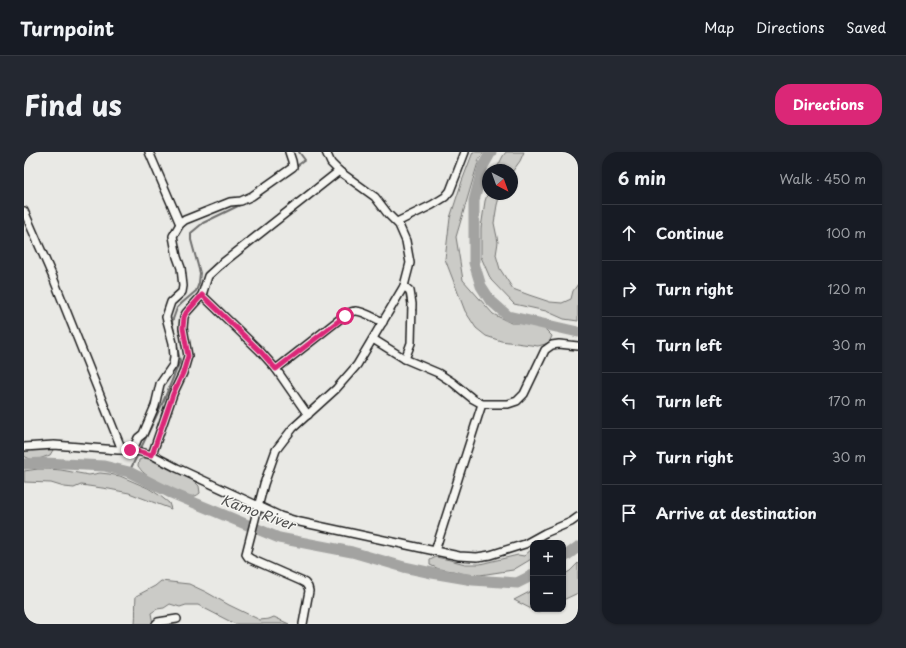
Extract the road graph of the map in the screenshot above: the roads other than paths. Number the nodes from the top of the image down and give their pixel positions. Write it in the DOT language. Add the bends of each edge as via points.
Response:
graph roads {
  1 [pos="149,152"];
  2 [pos="289,152"];
  3 [pos="326,152"];
  4 [pos="465,152"];
  5 [pos="339,171"];
  6 [pos="24,211"];
  7 [pos="397,222"];
  8 [pos="180,224"];
  9 [pos="404,286"];
  10 [pos="202,295"];
  11 [pos="383,322"];
  12 [pos="373,339"];
  13 [pos="578,346"];
  14 [pos="405,359"];
  15 [pos="276,369"];
  16 [pos="482,404"];
  17 [pos="308,415"];
  18 [pos="24,447"];
  19 [pos="122,450"];
  20 [pos="138,451"];
  21 [pos="152,455"];
  22 [pos="259,506"];
  23 [pos="578,517"];
  24 [pos="435,551"];
  25 [pos="177,619"];
  26 [pos="156,624"];
  27 [pos="303,624"];
  1 -- 8 [label="street"];
  2 -- 8 [label="street" via="293,168 252,196 199,214"];
  3 -- 5 [label="street" via="331,163"];
  4 -- 7 [label="street" via="450,191 445,197"];
  5 -- 7 [label="street" via="375,197"];
  5 -- 10 [label="street" via="220,265 208,276"];
  6 -- 19 [label="street"];
  7 -- 9 [label="street" via="406,241 410,263"];
  8 -- 20 [label="street" via="173,236 183,286 182,292 171,302 166,317 173,343 173,365 160,384 155,406 143,434 138,438"];
  9 -- 11 [label="street"];
  9 -- 14 [label="street" via="410,291 412,304 411,343"];
  10 -- 15 [label="street"];
  10 -- 21 [label="street" via="184,317 183,328 188,356"];
  11 -- 12 [label="street"];
  11 -- 15 [label="street" via="361,311 352,311"];
  12 -- 14 [label="street"];
  12 -- 17 [label="street" via="357,365"];
  13 -- 16 [label="street" via="559,344 545,350 524,394 517,401 508,404"];
  14 -- 16 [label="street" via="438,373"];
  15 -- 17 [label="street"];
  16 -- 24 [label="street"];
  17 -- 22 [label="street" via="293,428 276,450"];
  18 -- 19 [label="street" via="54,445"];
  19 -- 20 [label="street"];
  20 -- 21 [label="street"];
  21 -- 22 [label="street"];
  22 -- 24 [label="street" via="300,522"];
  22 -- 27 [label="street" via="246,554 251,559 305,583 309,591"];
  23 -- 24 [label="street" via="525,544 490,555 471,557"];
  25 -- 26 [label="street"];
}
